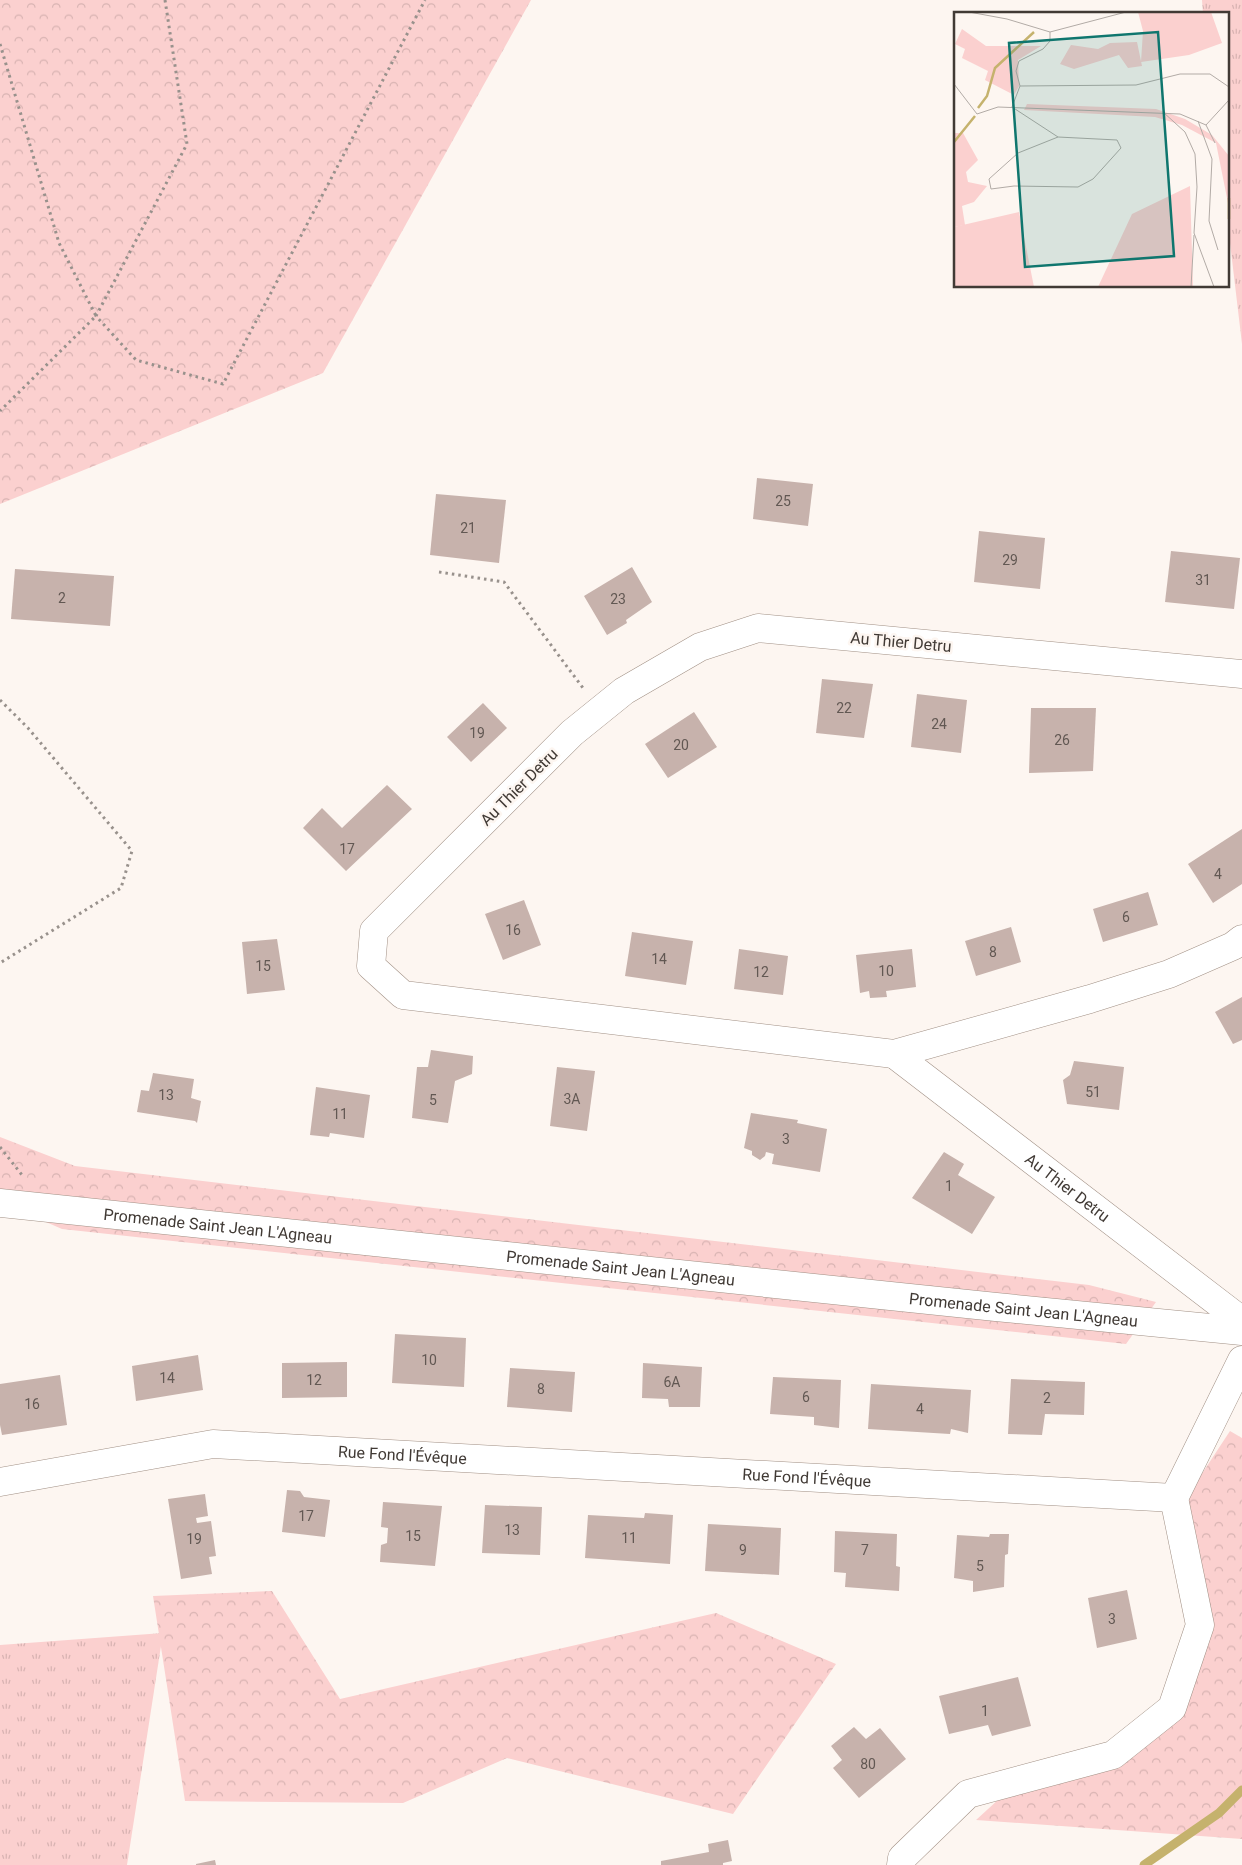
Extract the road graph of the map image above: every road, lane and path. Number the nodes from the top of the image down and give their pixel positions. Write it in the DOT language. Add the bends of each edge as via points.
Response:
graph roads {
  1 [pos="165,0"];
  2 [pos="425,0"];
  3 [pos="0,44"];
  4 [pos="96,316"];
  5 [pos="0,411"];
  6 [pos="439,572"];
  7 [pos="1242,674"];
  8 [pos="0,700"];
  9 [pos="600,710"];
  10 [pos="1242,940"];
  11 [pos="0,963"];
  12 [pos="894,1054"];
  13 [pos="2,1202"];
  14 [pos="1242,1321"];
  15 [pos="1242,1331"];
  16 [pos="1242,1360"];
  17 [pos="0,1482"];
  18 [pos="1174,1498"];
  19 [pos="901,1865"];
  1 -- 4 [label="path" via="187,144"];
  2 -- 4 [label="path" via="223,384 136,360"];
  3 -- 4 [label="path" via="58,243"];
  4 -- 5 [label="path"];
  6 -- 9 [label="path" via="504,582"];
  7 -- 9 [label="street, Au Thier Detru" via="758,628 700,646 624,691"];
  8 -- 11 [label="path" via="28,728 132,851 121,888"];
  9 -- 12 [label="street, Au Thier Detru" via="572,733 374,931 371,966 404,996"];
  10 -- 12 [label="street, Au Thier Detru" via="1169,974"];
  12 -- 14 [label="street, Au Thier Detru"];
  13 -- 15 [label="street, Promenade Saint Jean L'Agneau"];
  16 -- 18 [label="street"];
  17 -- 18 [label="street, Rue Fond l'Évêque" via="213,1444"];
  18 -- 19 [label="street" via="1200,1625 1172,1708 1113,1755 968,1794 902,1858"];
}
